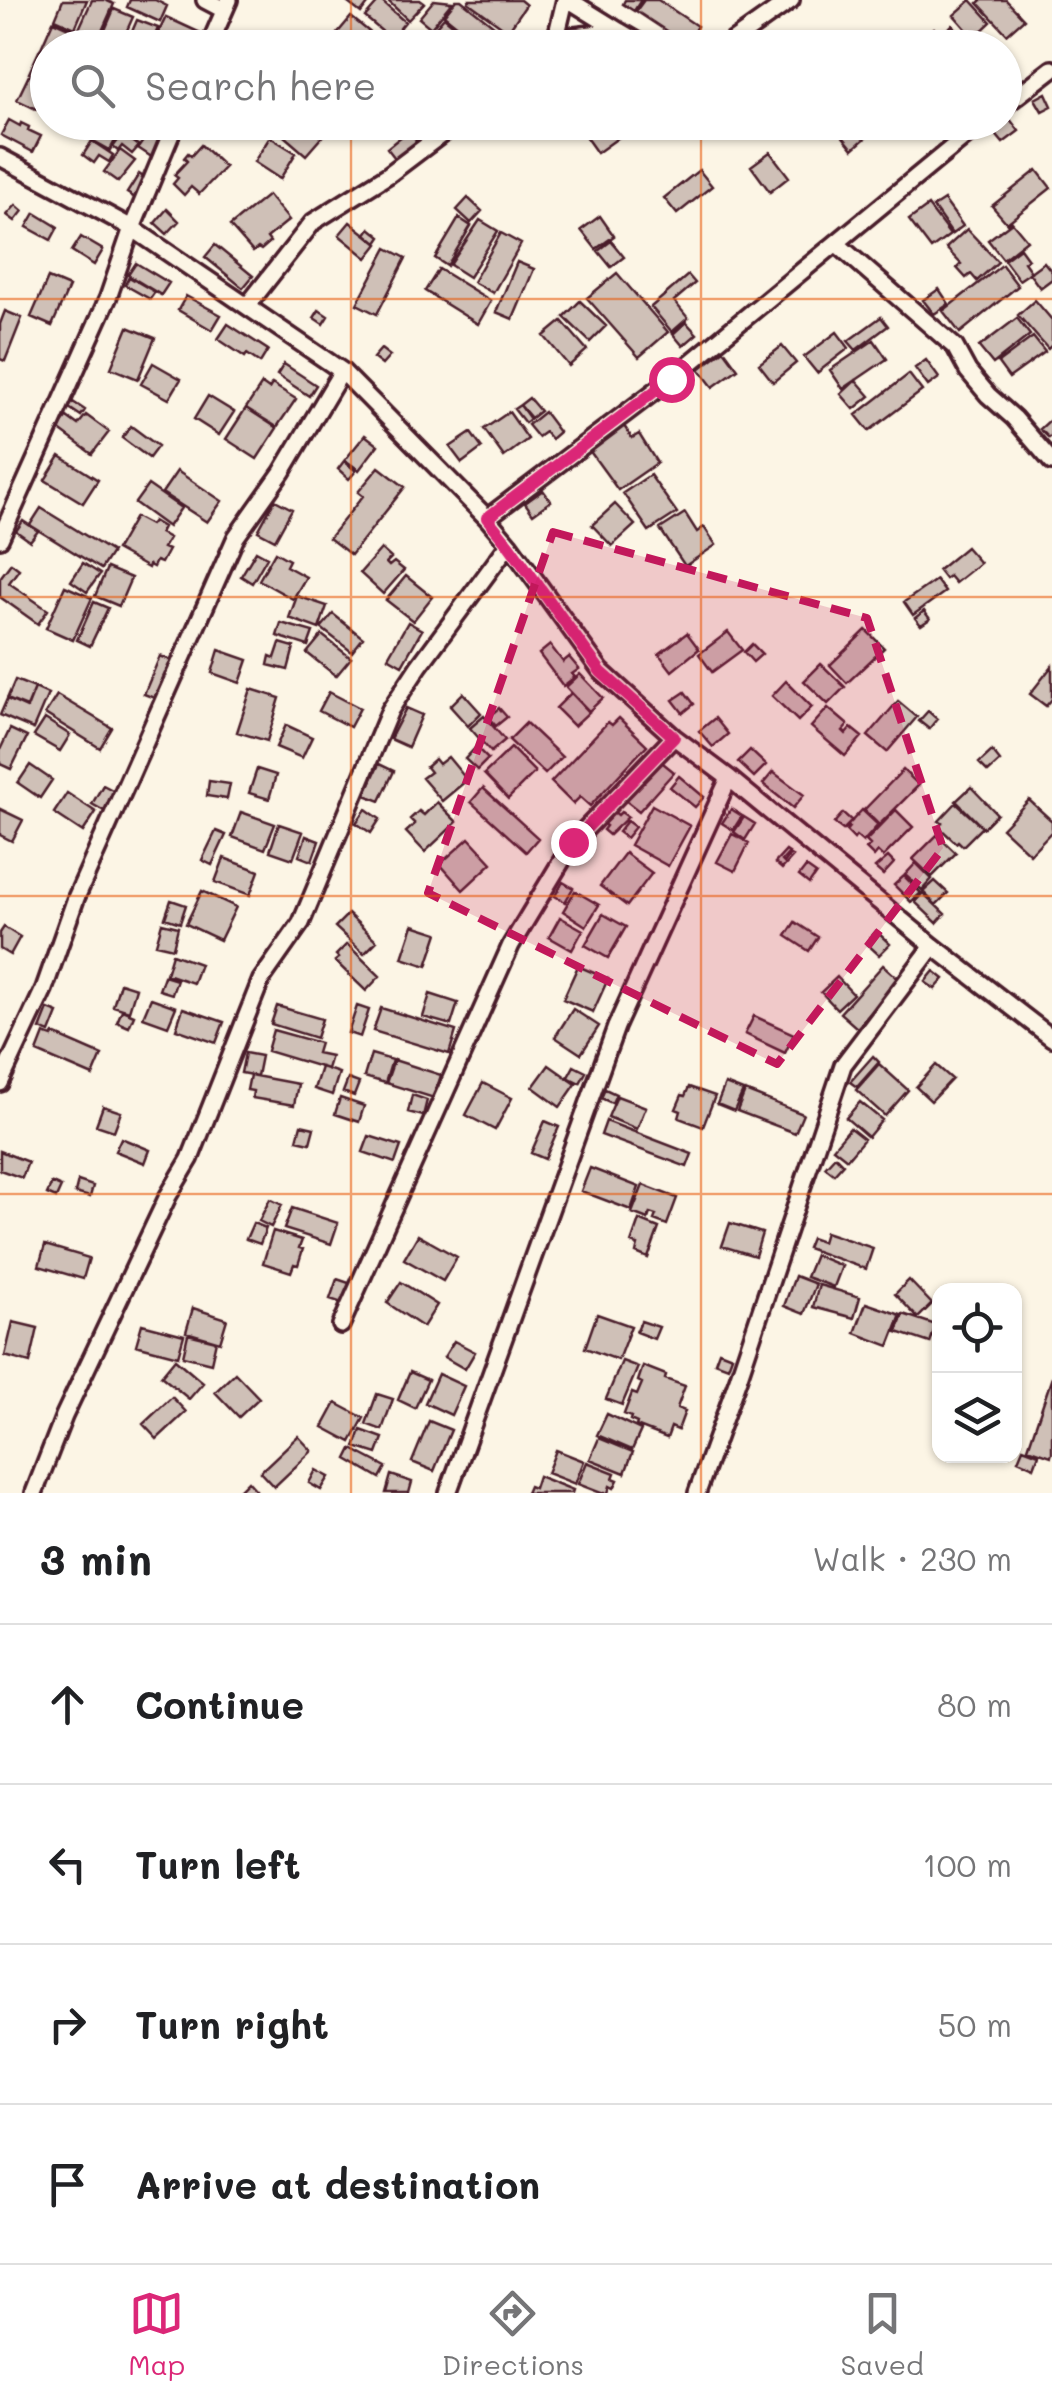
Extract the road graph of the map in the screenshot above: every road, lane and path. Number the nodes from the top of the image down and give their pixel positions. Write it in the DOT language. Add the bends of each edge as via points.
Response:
graph roads {
  1 [pos="205,0"];
  2 [pos="567,0"];
  3 [pos="792,0"];
  4 [pos="226,5"];
  5 [pos="216,30"];
  6 [pos="556,30"];
  7 [pos="617,30"];
  8 [pos="749,30"];
  9 [pos="1052,69"];
  10 [pos="1022,92"];
  11 [pos="169,140"];
  12 [pos="434,140"];
  13 [pos="961,140"];
  14 [pos="0,157"];
  15 [pos="132,228"];
  16 [pos="836,243"];
  17 [pos="246,306"];
  18 [pos="342,371"];
  19 [pos="1052,462"];
  20 [pos="487,518"];
  21 [pos="0,539"];
  22 [pos="508,544"];
  23 [pos="674,737"];
  24 [pos="729,778"];
  25 [pos="933,946"];
  26 [pos="1052,1038"];
  27 [pos="0,1083"];
  28 [pos="341,1325"];
  29 [pos="34,1493"];
  30 [pos="448,1493"];
  31 [pos="697,1493"];
  1 -- 4 [label="street"];
  2 -- 6 [label="street"];
  2 -- 7 [label="street"];
  3 -- 8 [label="street"];
  4 -- 5 [label="street"];
  9 -- 10 [label="street"];
  11 -- 15 [label="street"];
  12 -- 17 [label="street" via="312,222"];
  13 -- 16 [label="street"];
  14 -- 15 [label="street"];
  15 -- 17 [label="street"];
  15 -- 21 [label="street" via="108,298"];
  16 -- 19 [label="street" via="955,347 988,395"];
  16 -- 20 [label="street"];
  17 -- 18 [label="street"];
  18 -- 20 [label="street"];
  18 -- 27 [label="street" via="236,536"];
  20 -- 22 [label="street"];
  22 -- 23 [label="street" via="601,672"];
  22 -- 29 [label="street" via="390,710 301,924 261,980 190,1159 88,1364"];
  23 -- 24 [label="street"];
  23 -- 28 [label="street" via="573,842 511,945"];
  24 -- 25 [label="street"];
  24 -- 30 [label="street" via="616,1027"];
  25 -- 26 [label="street"];
  25 -- 31 [label="street" via="844,1065"];
}
